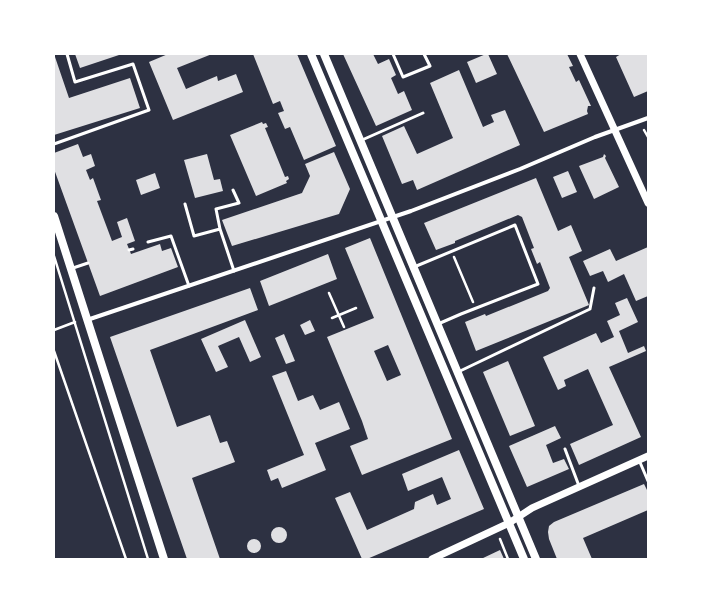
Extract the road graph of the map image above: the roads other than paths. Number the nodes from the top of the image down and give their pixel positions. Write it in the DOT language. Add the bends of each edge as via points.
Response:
graph roads {
  1 [pos="67,54"];
  2 [pos="312,54"];
  3 [pos="324,54"];
  4 [pos="393,54"];
  5 [pos="424,54"];
  6 [pos="580,54"];
  7 [pos="423,113"];
  8 [pos="648,118"];
  9 [pos="614,130"];
  10 [pos="360,140"];
  11 [pos="54,144"];
  12 [pos="234,190"];
  13 [pos="648,203"];
  14 [pos="185,204"];
  15 [pos="54,216"];
  16 [pos="392,217"];
  17 [pos="381,221"];
  18 [pos="220,229"];
  19 [pos="148,242"];
  20 [pos="88,263"];
  21 [pos="414,267"];
  22 [pos="71,269"];
  23 [pos="234,271"];
  24 [pos="189,286"];
  25 [pos="594,288"];
  26 [pos="87,320"];
  27 [pos="437,324"];
  28 [pos="457,372"];
  29 [pos="565,449"];
  30 [pos="648,456"];
  31 [pos="639,460"];
  32 [pos="648,481"];
  33 [pos="579,486"];
  34 [pos="518,516"];
  35 [pos="509,523"];
  36 [pos="164,559"];
  37 [pos="432,559"];
  38 [pos="524,559"];
  39 [pos="536,559"];
  1 -- 11 [label="lane" via="75,82 133,64 149,110"];
  2 -- 17 [label="main road"];
  3 -- 10 [label="main road"];
  4 -- 5 [label="lane" via="403,77 430,66"];
  6 -- 9 [label="street"];
  7 -- 10 [label="lane"];
  8 -- 9 [label="street"];
  9 -- 13 [label="street"];
  9 -- 16 [label="street" via="520,169"];
  10 -- 16 [label="main road"];
  12 -- 18 [label="lane" via="239,203 216,209"];
  14 -- 18 [label="lane" via="194,236"];
  15 -- 22 [label="main road"];
  16 -- 17 [label="street"];
  16 -- 21 [label="main road"];
  17 -- 23 [label="street"];
  17 -- 35 [label="main road"];
  18 -- 23 [label="lane"];
  19 -- 24 [label="lane" via="171,236"];
  20 -- 22 [label="lane"];
  21 -- 27 [label="main road"];
  21 -- 27 [label="lane" via="515,226 518,233 538,284"];
  22 -- 26 [label="main road"];
  23 -- 24 [label="street"];
  24 -- 26 [label="street"];
  25 -- 28 [label="lane" via="590,309"];
  26 -- 36 [label="main road"];
  27 -- 28 [label="main road"];
  28 -- 34 [label="main road"];
  29 -- 33 [label="lane"];
  30 -- 31 [label="street"];
  31 -- 32 [label="lane"];
  31 -- 33 [label="street"];
  33 -- 34 [label="street"];
  34 -- 35 [label="street"];
  34 -- 39 [label="main road"];
  35 -- 37 [label="street"];
  35 -- 38 [label="main road"];
}
